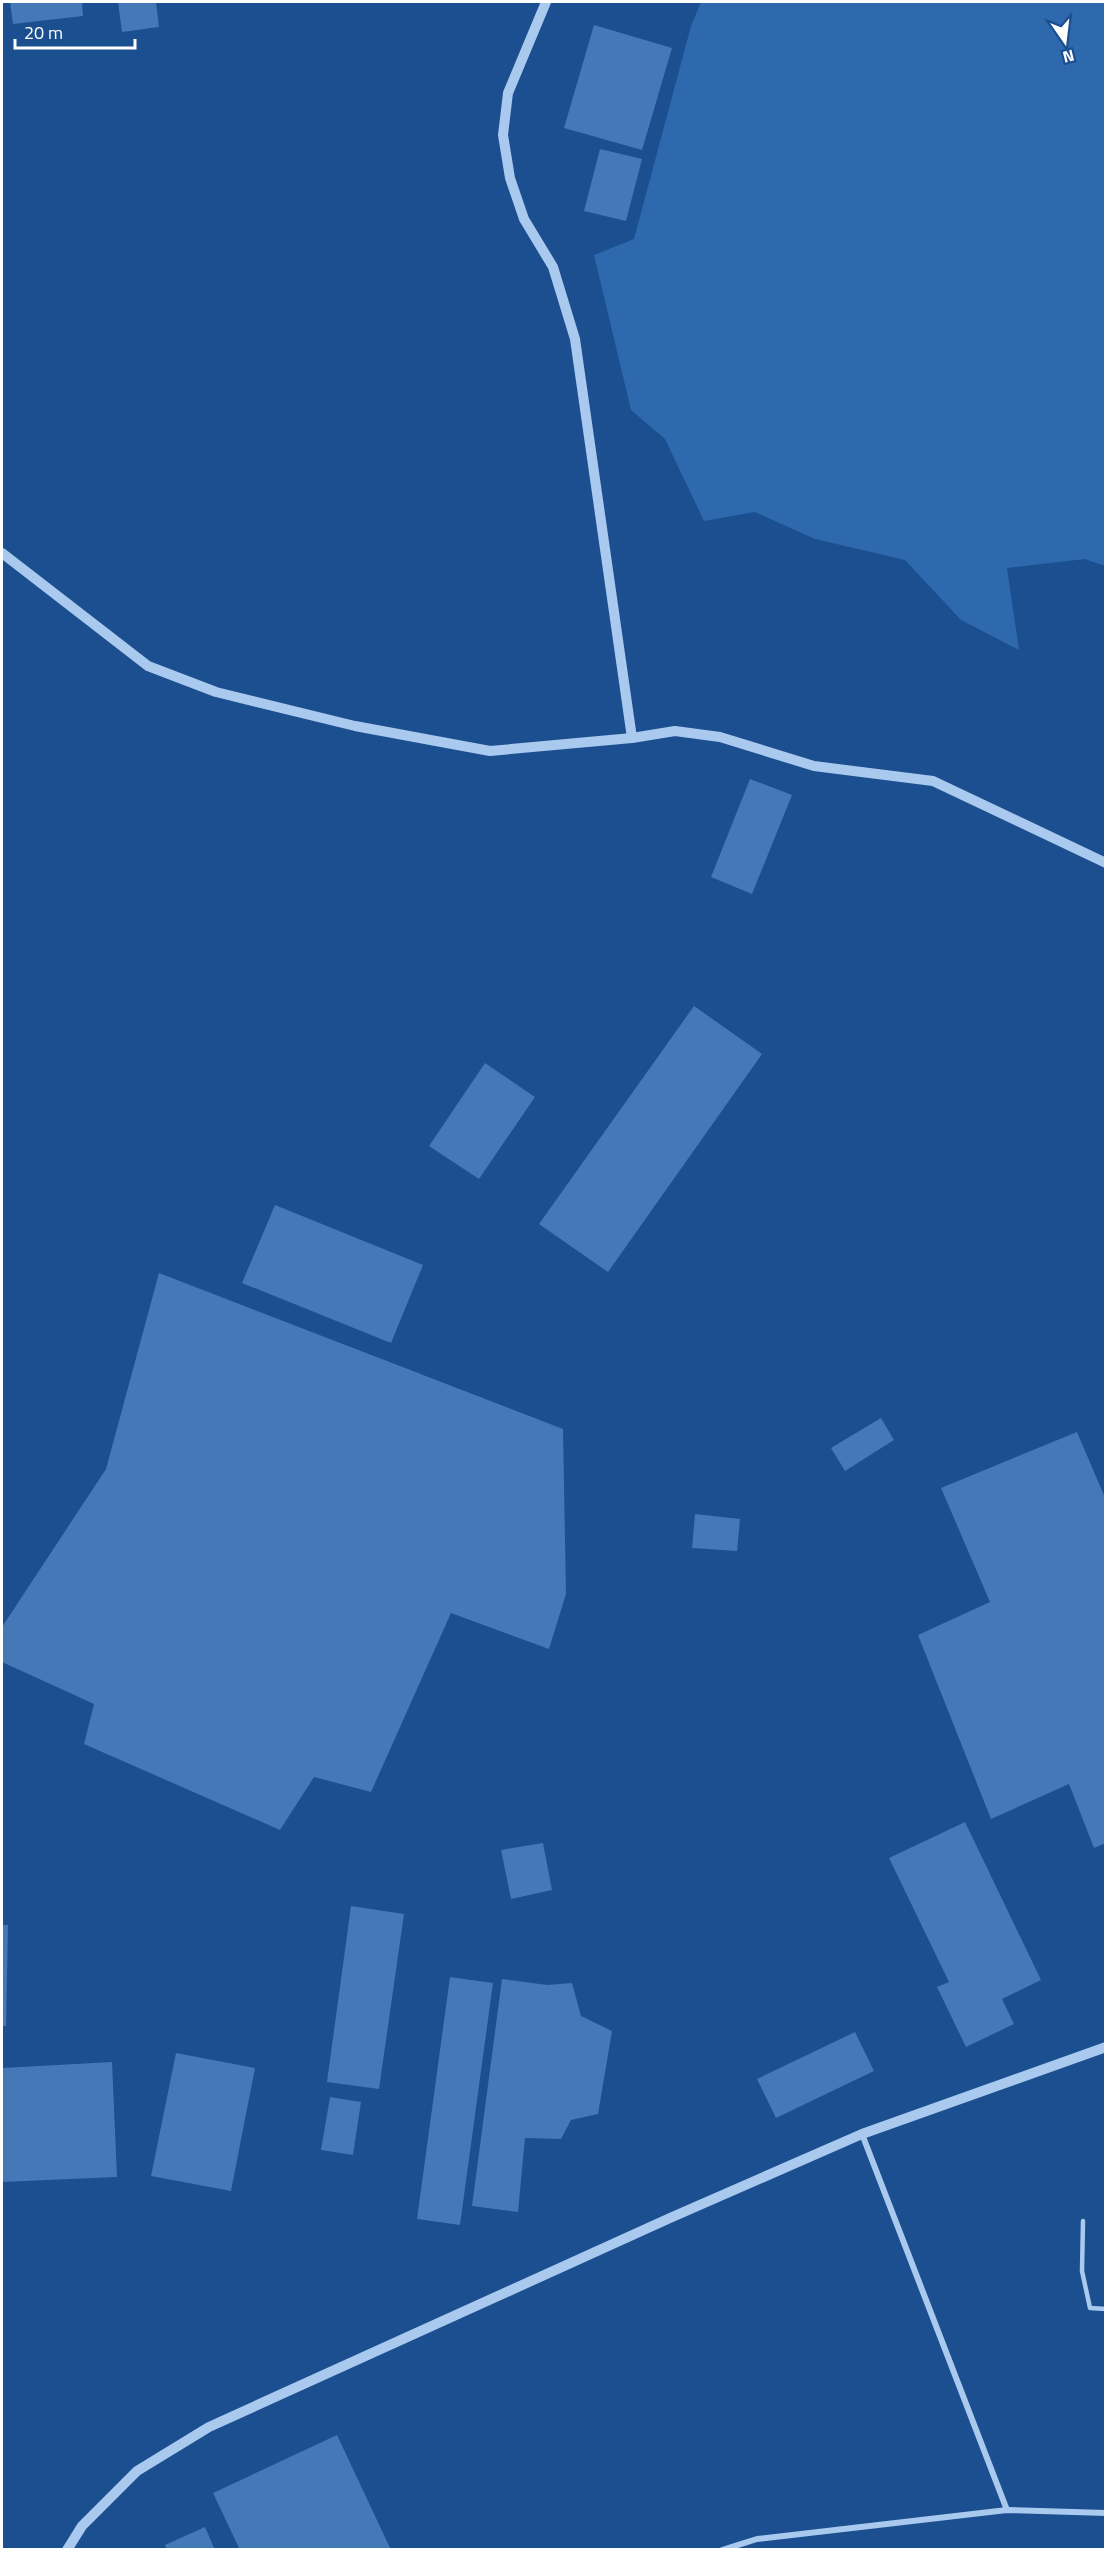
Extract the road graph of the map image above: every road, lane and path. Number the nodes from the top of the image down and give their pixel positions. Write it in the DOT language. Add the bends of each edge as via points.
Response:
graph roads {
  1 [pos="546,2"];
  2 [pos="2,553"];
  3 [pos="632,738"];
  4 [pos="1106,863"];
  5 [pos="1106,2047"];
  6 [pos="862,2134"];
  7 [pos="1083,2221"];
  8 [pos="1106,2309"];
  9 [pos="1007,2511"];
  10 [pos="1106,2513"];
  11 [pos="68,2550"];
  12 [pos="722,2550"];
  1 -- 3 [label="street" via="508,93 503,135 510,178 524,219 553,267 575,339"];
  2 -- 3 [label="street" via="148,666 216,692 355,726 490,751"];
  3 -- 4 [label="street" via="675,731 720,736 814,766 933,781"];
  5 -- 6 [label="street"];
  6 -- 9 [label="street"];
  6 -- 11 [label="street" via="209,2427 137,2471 82,2526"];
  7 -- 8 [label="lane" via="1082,2271 1090,2308"];
  9 -- 10 [label="street"];
  9 -- 12 [label="street" via="757,2539"];
}
